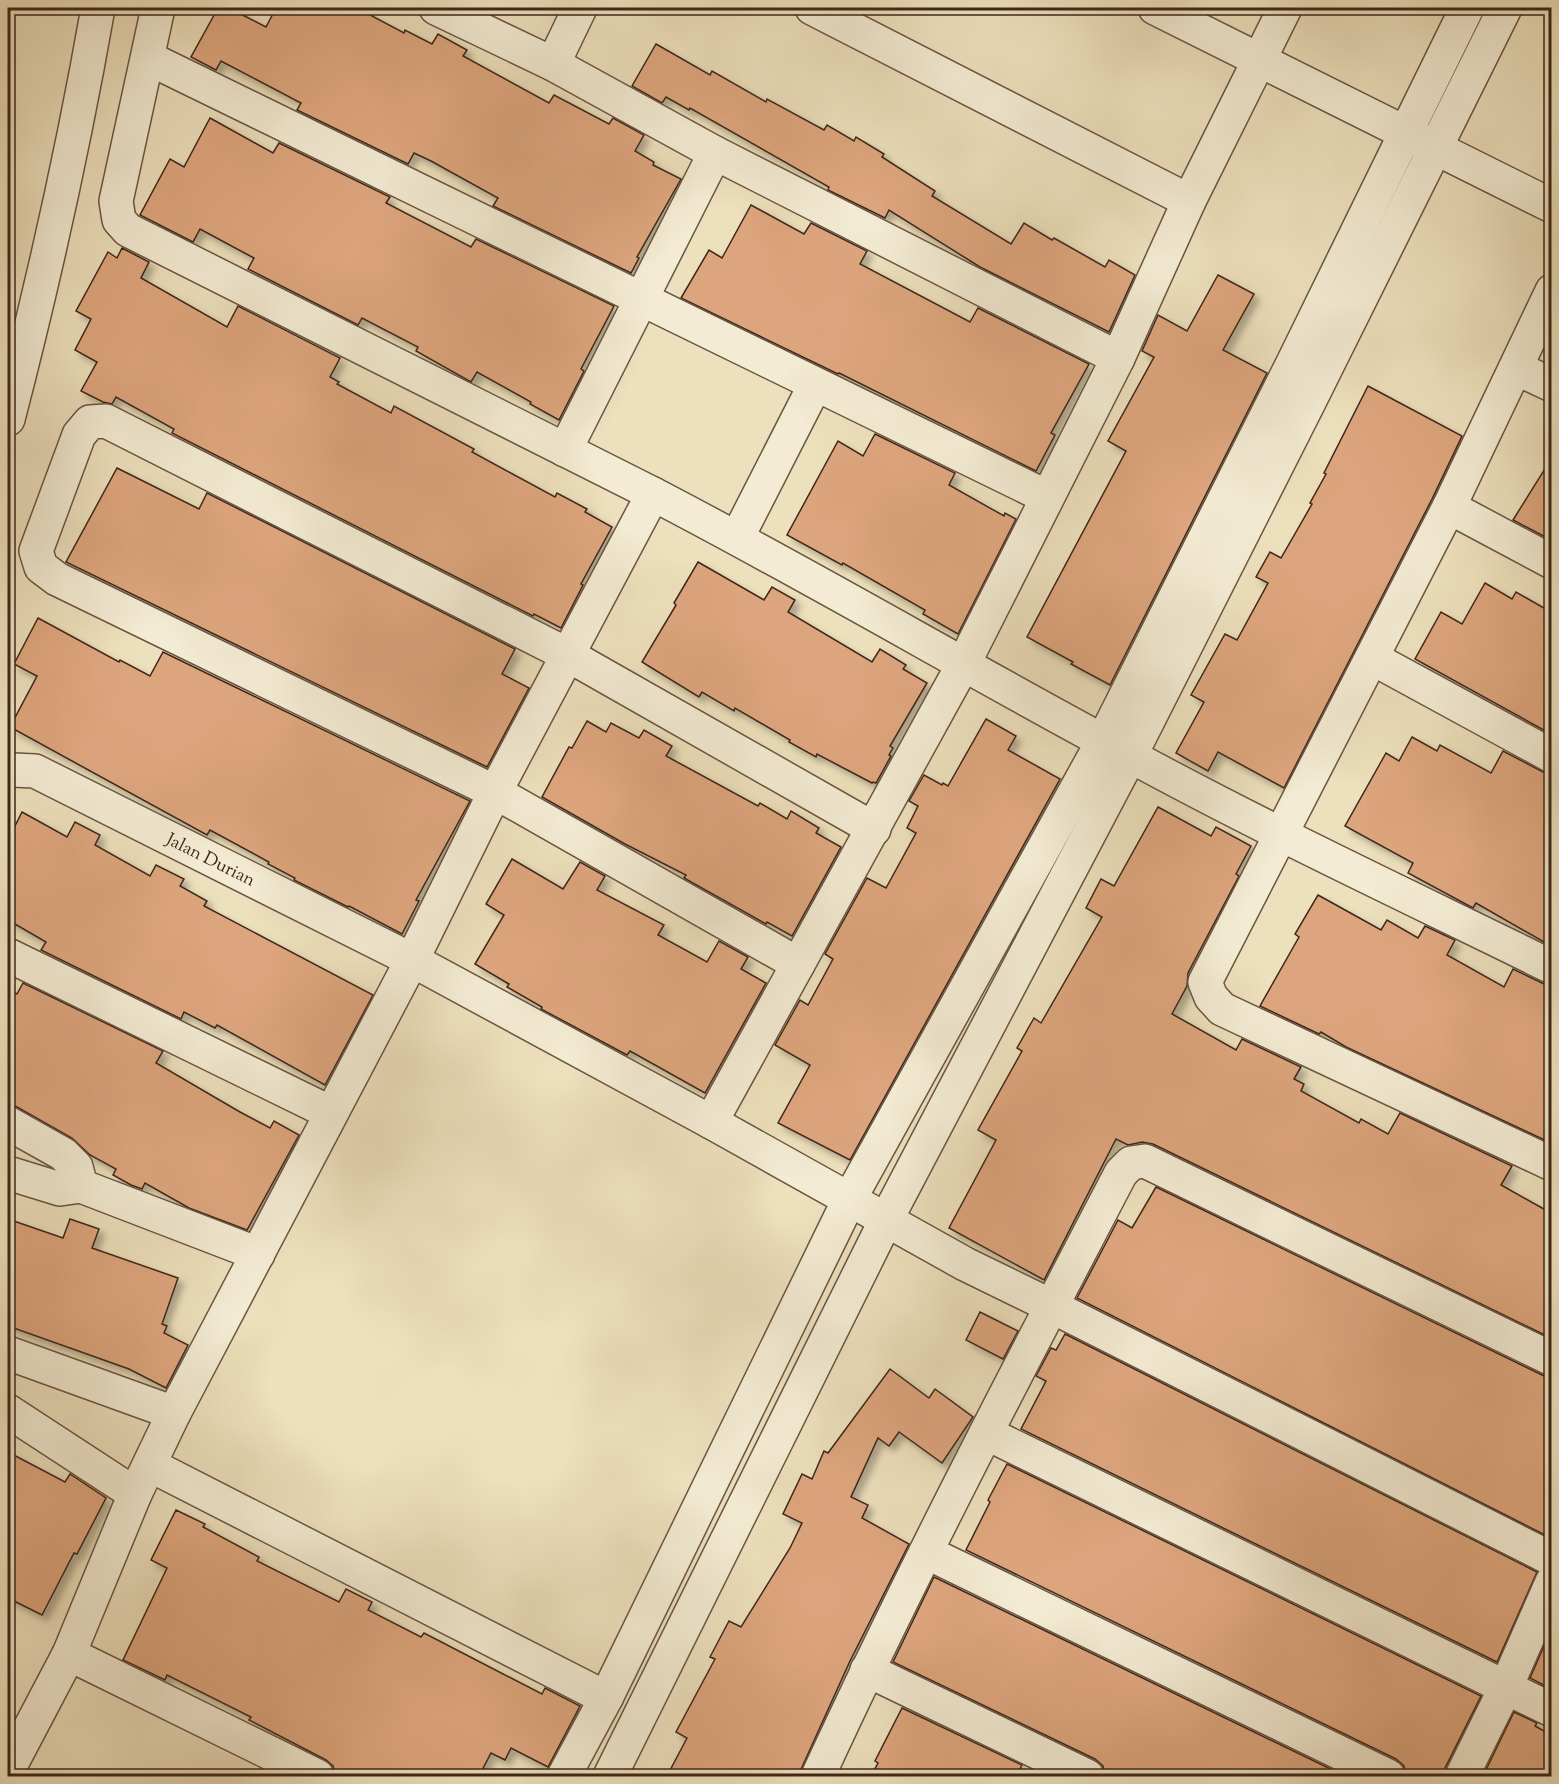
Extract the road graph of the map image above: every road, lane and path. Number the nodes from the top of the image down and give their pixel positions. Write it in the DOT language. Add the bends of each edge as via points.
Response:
graph roads {
  1 [pos="98,8"];
  2 [pos="158,8"];
  3 [pos="436,8"];
  4 [pos="580,8"];
  5 [pos="812,8"];
  6 [pos="1155,8"];
  7 [pos="1285,8"];
  8 [pos="1467,8"];
  9 [pos="1505,8"];
  10 [pos="148,58"];
  11 [pos="1260,60"];
  12 [pos="553,64"];
  13 [pos="1404,132"];
  14 [pos="1434,148"];
  15 [pos="715,153"];
  16 [pos="1189,201"];
  17 [pos="1551,206"];
  18 [pos="1551,291"];
  19 [pos="642,300"];
  20 [pos="1118,358"];
  21 [pos="1516,368"];
  22 [pos="815,385"];
  23 [pos="1551,386"];
  24 [pos="1294,396"];
  25 [pos="8,419"];
  26 [pos="565,450"];
  27 [pos="653,494"];
  28 [pos="1047,497"];
  29 [pos="1449,507"];
  30 [pos="737,538"];
  31 [pos="1551,562"];
  32 [pos="568,655"];
  33 [pos="1372,658"];
  34 [pos="964,663"];
  35 [pos="1116,748"];
  36 [pos="1551,756"];
  37 [pos="8,771"];
  38 [pos="495,792"];
  39 [pos="874,829"];
  40 [pos="1280,834"];
  41 [pos="8,955"];
  42 [pos="412,960"];
  43 [pos="798,964"];
  44 [pos="1551,967"];
  45 [pos="331,1113"];
  46 [pos="711,1122"];
  47 [pos="8,1123"];
  48 [pos="1551,1164"];
  49 [pos="8,1173"];
  50 [pos="81,1186"];
  51 [pos="849,1200"];
  52 [pos="886,1220"];
  53 [pos="258,1254"];
  54 [pos="1051,1306"];
  55 [pos="8,1353"];
  56 [pos="1551,1359"];
  57 [pos="8,1411"];
  58 [pos="174,1413"];
  59 [pos="986,1433"];
  60 [pos="150,1465"];
  61 [pos="135,1494"];
  62 [pos="926,1552"];
  63 [pos="1551,1559"];
  64 [pos="1551,1582"];
  65 [pos="69,1654"];
  66 [pos="867,1670"];
  67 [pos="1506,1687"];
  68 [pos="606,1698"];
  69 [pos="1551,1710"];
  70 [pos="10,1766"];
  71 [pos="317,1776"];
  72 [pos="564,1776"];
  73 [pos="610,1776"];
  74 [pos="818,1776"];
  75 [pos="1087,1776"];
  76 [pos="1388,1776"];
  77 [pos="1462,1776"];
  1 -- 25 [label="street" via="82,96"];
  2 -- 10 [label="street"];
  3 -- 12 [label="street"];
  4 -- 12 [label="street"];
  5 -- 16 [label="street"];
  6 -- 11 [label="street"];
  7 -- 11 [label="street"];
  8 -- 13 [label="street"];
  9 -- 14 [label="street"];
  10 -- 19 [label="street"];
  10 -- 26 [label="street" via="116,201 118,220 128,230"];
  11 -- 13 [label="street"];
  11 -- 16 [label="street"];
  12 -- 15 [label="street"];
  13 -- 14 [label="street"];
  13 -- 24 [label="street"];
  14 -- 17 [label="street"];
  14 -- 24 [label="street"];
  15 -- 19 [label="street"];
  15 -- 20 [label="street"];
  16 -- 20 [label="street"];
  18 -- 21 [label="street"];
  19 -- 22 [label="street"];
  19 -- 26 [label="street"];
  20 -- 28 [label="street"];
  21 -- 23 [label="street"];
  21 -- 29 [label="street"];
  22 -- 28 [label="street"];
  22 -- 30 [label="street"];
  24 -- 35 [label="street"];
  26 -- 27 [label="street"];
  27 -- 30 [label="street"];
  27 -- 32 [label="street"];
  28 -- 34 [label="street"];
  29 -- 31 [label="street"];
  29 -- 33 [label="street"];
  30 -- 34 [label="street"];
  32 -- 38 [label="street"];
  32 -- 38 [label="street" via="106,421 90,422 79,435 36,551 41,567 57,579"];
  32 -- 39 [label="street"];
  33 -- 36 [label="street"];
  33 -- 40 [label="street"];
  34 -- 35 [label="street"];
  34 -- 39 [label="street"];
  35 -- 40 [label="street"];
  35 -- 51 [label="street"];
  35 -- 52 [label="street"];
  37 -- 42 [label="street, Jalan Durian" via="35,771"];
  38 -- 42 [label="street"];
  38 -- 43 [label="street"];
  39 -- 43 [label="street"];
  40 -- 44 [label="street"];
  40 -- 48 [label="street" via="1205,982 1211,997 1222,1008"];
  41 -- 45 [label="street"];
  42 -- 45 [label="street"];
  42 -- 46 [label="street, Jalan Durian"];
  43 -- 46 [label="street"];
  45 -- 53 [label="street"];
  46 -- 51 [label="street, Jalan Durian"];
  47 -- 50 [label="street" via="63,1154 76,1167"];
  49 -- 50 [label="street" via="60,1189"];
  50 -- 53 [label="street"];
  51 -- 52 [label="street, Jalan Durian"];
  51 -- 68 [label="street"];
  52 -- 54 [label="street, Jalan Durian"];
  52 -- 73 [label="street"];
  53 -- 58 [label="street"];
  54 -- 56 [label="street" via="1122,1173 1131,1163 1145,1161"];
  54 -- 59 [label="street"];
  54 -- 63 [label="street, Jalan Durian"];
  55 -- 58 [label="street"];
  57 -- 61 [label="street"];
  58 -- 60 [label="street"];
  59 -- 62 [label="street"];
  59 -- 67 [label="street"];
  60 -- 61 [label="street"];
  60 -- 68 [label="street"];
  61 -- 65 [label="street"];
  62 -- 66 [label="street"];
  62 -- 76 [label="street"];
  64 -- 67 [label="street"];
  65 -- 70 [label="street"];
  65 -- 71 [label="street"];
  66 -- 74 [label="street"];
  66 -- 75 [label="street"];
  67 -- 69 [label="street"];
  67 -- 77 [label="street"];
  68 -- 72 [label="street"];
}
